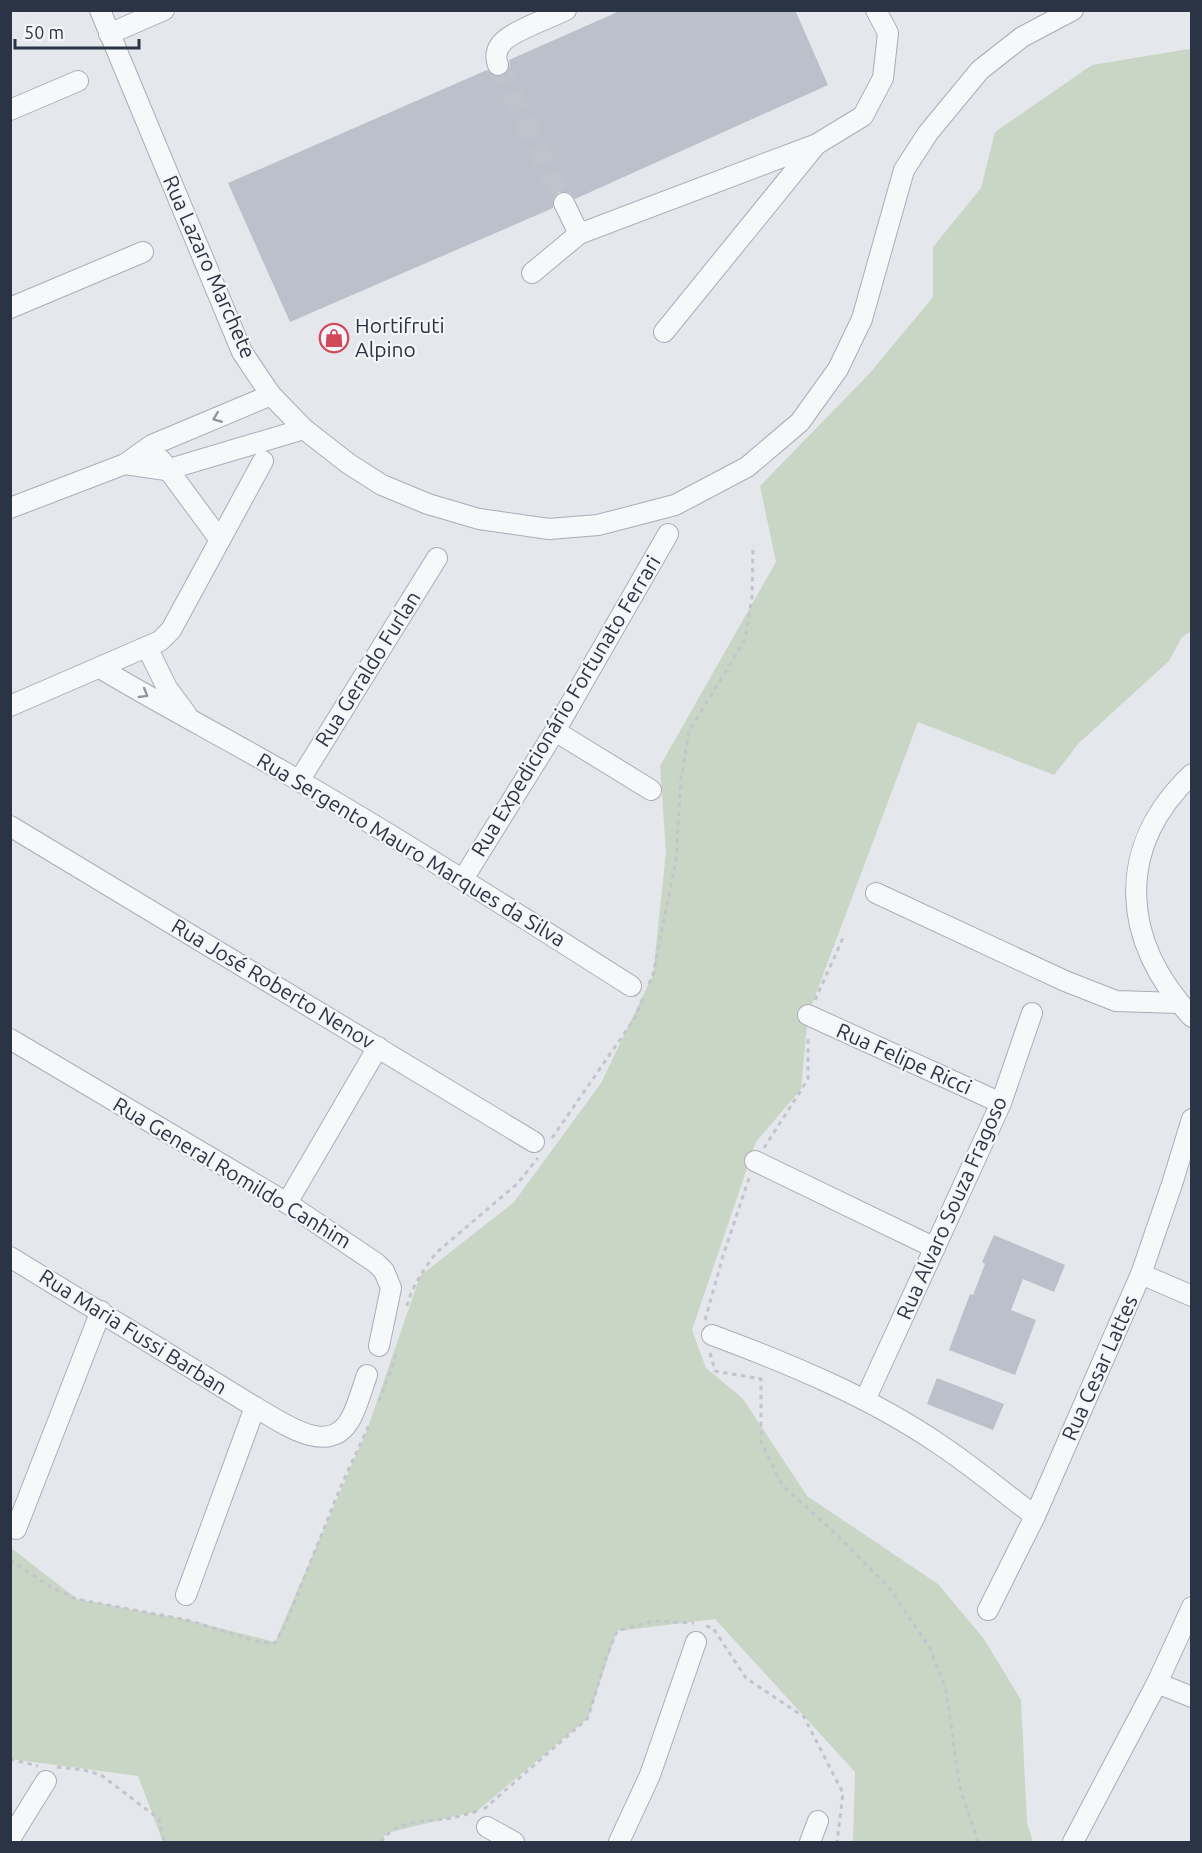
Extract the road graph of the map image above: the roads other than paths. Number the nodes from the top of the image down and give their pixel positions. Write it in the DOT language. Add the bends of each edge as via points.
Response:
graph roads {
  1 [pos="100,10"];
  2 [pos="164,10"];
  3 [pos="566,10"];
  4 [pos="876,10"];
  5 [pos="1073,10"];
  6 [pos="109,34"];
  7 [pos="498,65"];
  8 [pos="78,81"];
  9 [pos="10,111"];
  10 [pos="817,144"];
  11 [pos="564,203"];
  12 [pos="579,234"];
  13 [pos="143,252"];
  14 [pos="532,273"];
  15 [pos="10,308"];
  16 [pos="664,332"];
  17 [pos="272,395"];
  18 [pos="304,429"];
  19 [pos="152,445"];
  20 [pos="263,461"];
  21 [pos="125,464"];
  22 [pos="166,470"];
  23 [pos="10,508"];
  24 [pos="668,534"];
  25 [pos="220,540"];
  26 [pos="437,558"];
  27 [pos="147,647"];
  28 [pos="100,668"];
  29 [pos="10,706"];
  30 [pos="189,717"];
  31 [pos="555,731"];
  32 [pos="1191,774"];
  33 [pos="299,781"];
  34 [pos="651,790"];
  35 [pos="10,826"];
  36 [pos="463,879"];
  37 [pos="876,893"];
  38 [pos="641,989"];
  39 [pos="1185,1010"];
  40 [pos="1032,1013"];
  41 [pos="808,1015"];
  42 [pos="10,1039"];
  43 [pos="378,1047"];
  44 [pos="1001,1102"];
  45 [pos="1191,1119"];
  46 [pos="542,1146"];
  47 [pos="755,1161"];
  48 [pos="287,1203"];
  49 [pos="935,1248"];
  50 [pos="10,1257"];
  51 [pos="1141,1274"];
  52 [pos="1191,1296"];
  53 [pos="101,1311"];
  54 [pos="712,1335"];
  55 [pos="388,1346"];
  56 [pos="367,1375"];
  57 [pos="865,1400"];
  58 [pos="255,1407"];
  59 [pos="1035,1516"];
  60 [pos="16,1529"];
  61 [pos="186,1595"];
  62 [pos="1191,1607"];
  63 [pos="988,1610"];
  64 [pos="696,1642"];
  65 [pos="1157,1683"];
  66 [pos="1191,1697"];
  67 [pos="48,1772"];
  68 [pos="818,1821"];
  69 [pos="487,1827"];
  70 [pos="10,1839"];
  71 [pos="514,1842"];
  72 [pos="619,1842"];
  73 [pos="810,1842"];
  74 [pos="1073,1842"];
  1 -- 6 [label="street, Rua Lazaro Marchete"];
  2 -- 6 [label="street"];
  3 -- 7 [label="street" via="506,39 497,51"];
  4 -- 10 [label="street" via="888,33 883,78 863,116"];
  5 -- 18 [label="street, Rua Lazaro Marchete" via="1022,37 980,70 928,133 904,171 862,320 838,369 800,422 747,467 675,505 598,525 549,529 479,519 428,504 382,484"];
  6 -- 17 [label="street, Rua Lazaro Marchete" via="242,352"];
  8 -- 9 [label="street"];
  10 -- 12 [label="street"];
  10 -- 16 [label="street"];
  11 -- 12 [label="street"];
  12 -- 14 [label="street"];
  13 -- 15 [label="street"];
  17 -- 18 [label="street, Rua Lazaro Marchete"];
  17 -- 19 [label="street, one-way"];
  18 -- 22 [label="street"];
  19 -- 21 [label="street"];
  19 -- 22 [label="street"];
  20 -- 25 [label="street"];
  21 -- 22 [label="street"];
  21 -- 23 [label="street"];
  22 -- 25 [label="street"];
  24 -- 31 [label="street, Rua Expedicionário Fortunato Ferrari"];
  25 -- 27 [label="street" via="171,630"];
  26 -- 33 [label="street, Rua Geraldo Furlan"];
  27 -- 28 [label="street"];
  27 -- 30 [label="street, Rua Sergento Mauro Marques da Silva" via="167,688"];
  28 -- 29 [label="street"];
  28 -- 30 [label="street, Rua Sergento Mauro Marques da Silva, one-way"];
  30 -- 33 [label="street, Rua Sergento Mauro Marques da Silva"];
  31 -- 34 [label="street"];
  31 -- 36 [label="street, Rua Expedicionário Fortunato Ferrari"];
  32 -- 39 [label="street" via="1157,813 1143,847 1136,886 1140,932 1153,963"];
  33 -- 36 [label="street, Rua Sergento Mauro Marques da Silva"];
  35 -- 43 [label="street, Rua José Roberto Nenov"];
  36 -- 38 [label="street, Rua Sergento Mauro Marques da Silva"];
  37 -- 39 [label="street" via="1116,1001"];
  40 -- 44 [label="street, Rua Alvaro Souza Fragoso"];
  41 -- 44 [label="street, Rua Felipe Ricci"];
  42 -- 48 [label="street, Rua General Romildo Canhim"];
  43 -- 46 [label="street, Rua José Roberto Nenov"];
  43 -- 48 [label="street"];
  44 -- 49 [label="street, Rua Alvaro Souza Fragoso"];
  45 -- 51 [label="street, Rua Cesar Lattes"];
  47 -- 49 [label="street"];
  48 -- 55 [label="street, Rua General Romildo Canhim" via="384,1271 391,1288"];
  49 -- 57 [label="street, Rua Alvaro Souza Fragoso"];
  50 -- 53 [label="street, Rua Maria Fussi Barban"];
  51 -- 52 [label="street"];
  51 -- 59 [label="street, Rua Cesar Lattes"];
  53 -- 58 [label="street, Rua Maria Fussi Barban"];
  53 -- 60 [label="street"];
  54 -- 57 [label="street"];
  56 -- 58 [label="street" via="351,1420 326,1438 294,1429"];
  57 -- 59 [label="street" via="939,1444"];
  58 -- 61 [label="street"];
  59 -- 63 [label="street, Rua Cesar Lattes"];
  62 -- 65 [label="street"];
  64 -- 72 [label="street" via="650,1775"];
  65 -- 66 [label="street"];
  65 -- 74 [label="street"];
  67 -- 70 [label="street"];
  68 -- 73 [label="street"];
  69 -- 71 [label="street"];
}
